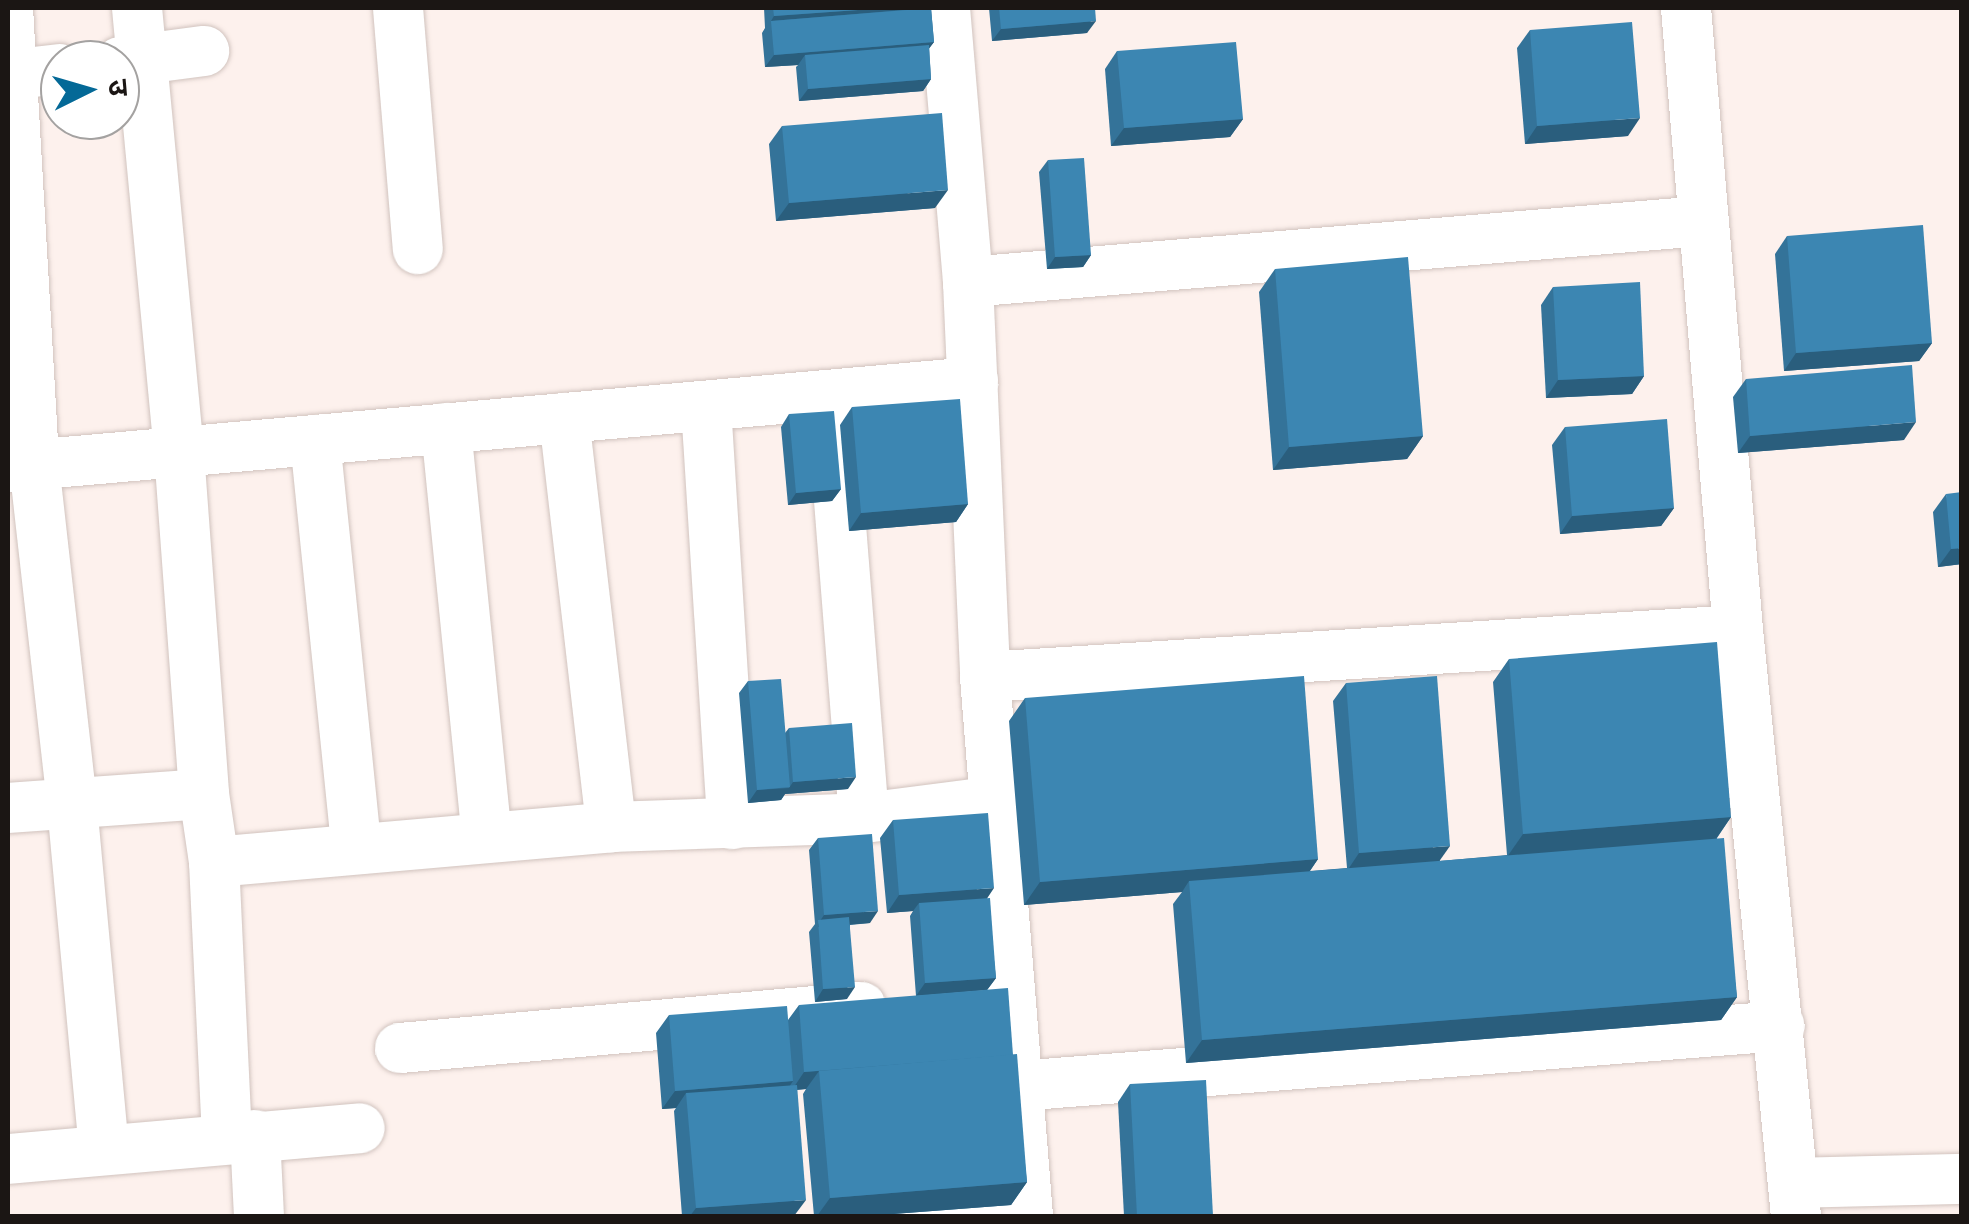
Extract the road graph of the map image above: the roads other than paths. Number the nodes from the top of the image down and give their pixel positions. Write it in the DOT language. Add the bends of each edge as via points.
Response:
graph roads {
  1 [pos="8,8"];
  2 [pos="137,8"];
  3 [pos="398,8"];
  4 [pos="945,8"];
  5 [pos="1686,8"];
  6 [pos="134,40"];
  7 [pos="204,51"];
  8 [pos="140,59"];
  9 [pos="27,73"];
  10 [pos="140,127"];
  11 [pos="1702,221"];
  12 [pos="418,249"];
  13 [pos="968,282"];
  14 [pos="973,382"];
  15 [pos="831,394"];
  16 [pos="706,406"];
  17 [pos="564,418"];
  18 [pos="446,428"];
  19 [pos="315,440"];
  20 [pos="179,452"];
  21 [pos="21,465"];
  22 [pos="1738,630"];
  23 [pos="986,677"];
  24 [pos="204,794"];
  25 [pos="997,801"];
  26 [pos="72,805"];
  27 [pos="8,808"];
  28 [pos="864,818"];
  29 [pos="732,824"];
  30 [pos="611,828"];
  31 [pos="487,837"];
  32 [pos="356,847"];
  33 [pos="214,862"];
  34 [pos="916,1002"];
  35 [pos="1780,1026"];
  36 [pos="400,1048"];
  37 [pos="1018,1086"];
  38 [pos="360,1128"];
  39 [pos="241,1136"];
  40 [pos="104,1150"];
  41 [pos="8,1159"];
  42 [pos="1962,1179"];
  43 [pos="1795,1200"];
  44 [pos="1027,1212"];
  45 [pos="259,1216"];
  46 [pos="906,1216"];
  1 -- 9 [label="street"];
  2 -- 6 [label="street"];
  3 -- 12 [label="street"];
  4 -- 13 [label="street"];
  5 -- 11 [label="street"];
  7 -- 8 [label="street"];
  9 -- 21 [label="street"];
  10 -- 20 [label="street"];
  11 -- 13 [label="street"];
  11 -- 22 [label="street"];
  13 -- 14 [label="street"];
  14 -- 15 [label="street"];
  14 -- 23 [label="street"];
  15 -- 16 [label="street"];
  15 -- 28 [label="street"];
  16 -- 17 [label="street"];
  16 -- 29 [label="street"];
  17 -- 18 [label="street"];
  17 -- 30 [label="street"];
  18 -- 19 [label="street"];
  18 -- 31 [label="street"];
  19 -- 20 [label="street"];
  19 -- 32 [label="street"];
  20 -- 21 [label="street"];
  20 -- 24 [label="street"];
  21 -- 26 [label="street"];
  22 -- 23 [label="street"];
  22 -- 35 [label="street"];
  23 -- 25 [label="street"];
  24 -- 26 [label="street"];
  24 -- 33 [label="street"];
  25 -- 28 [label="street"];
  25 -- 37 [label="street" via="992,995"];
  26 -- 27 [label="street"];
  26 -- 40 [label="street"];
  28 -- 29 [label="street"];
  29 -- 30 [label="street"];
  30 -- 31 [label="street"];
  31 -- 32 [label="street"];
  32 -- 33 [label="street"];
  33 -- 39 [label="street"];
  34 -- 36 [label="street"];
  35 -- 37 [label="street"];
  35 -- 43 [label="street"];
  37 -- 44 [label="street"];
  38 -- 39 [label="street"];
  39 -- 40 [label="street"];
  39 -- 45 [label="street"];
  40 -- 41 [label="street"];
  42 -- 43 [label="street"];
  44 -- 46 [label="street"];
}
